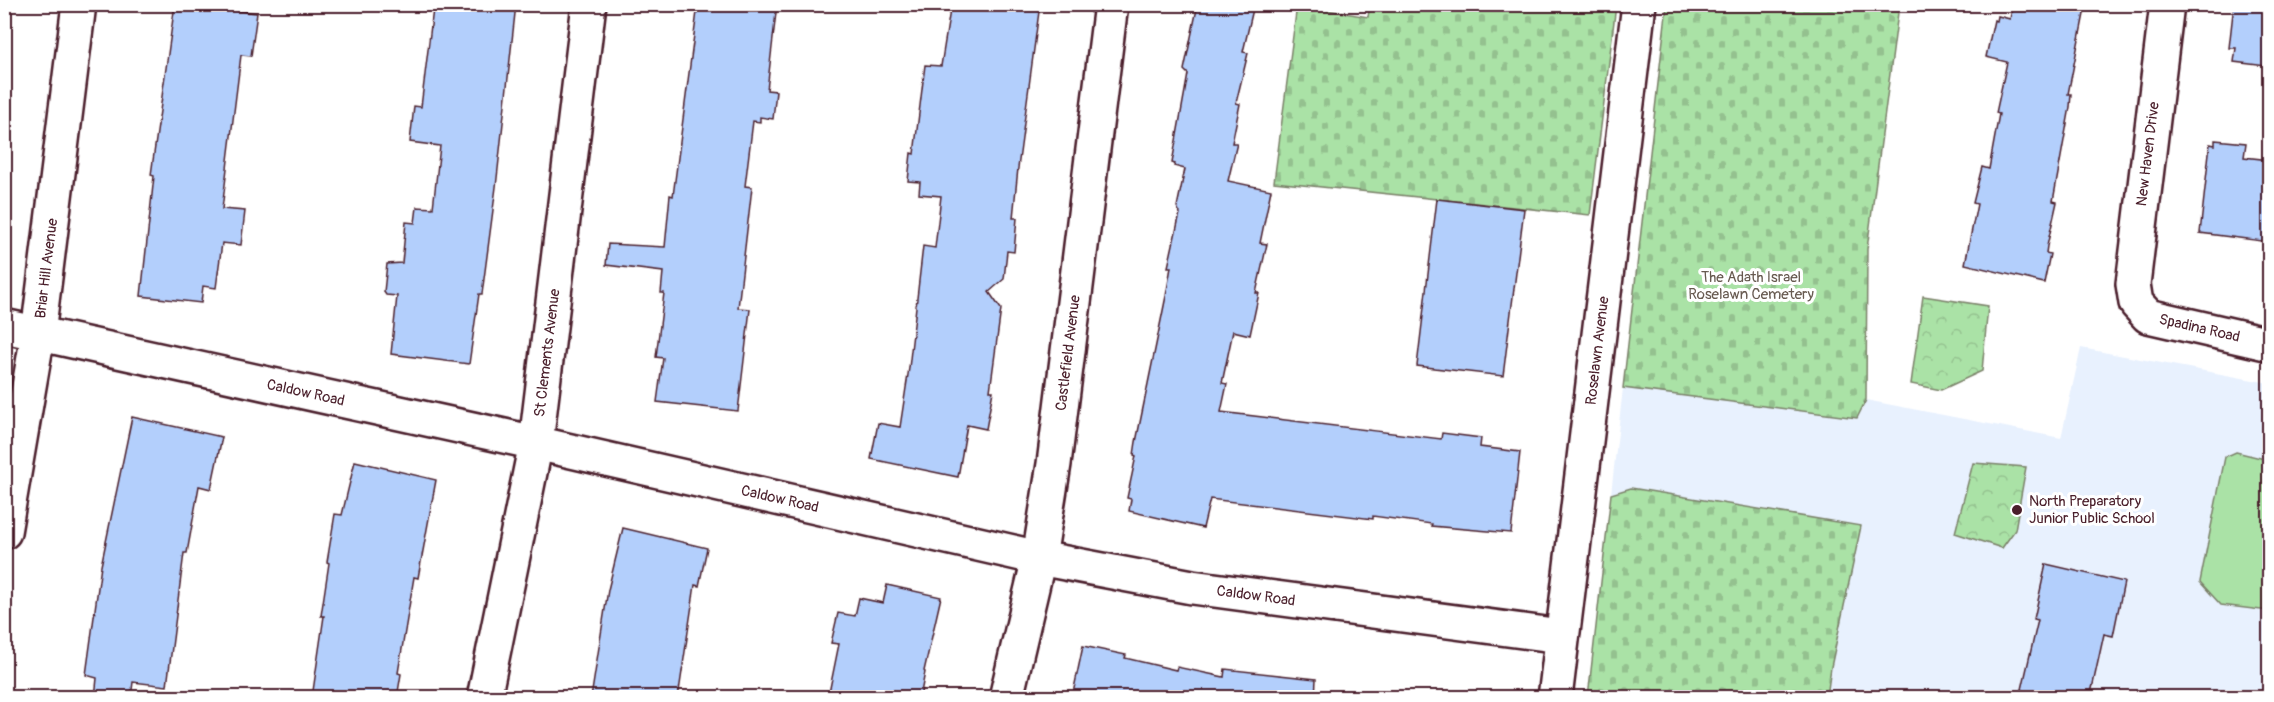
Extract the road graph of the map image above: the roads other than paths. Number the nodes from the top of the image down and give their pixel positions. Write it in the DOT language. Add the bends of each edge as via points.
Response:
graph roads {
  1 [pos="79,4"];
  2 [pos="590,4"];
  3 [pos="1111,4"];
  4 [pos="1639,4"];
  5 [pos="2167,4"];
  6 [pos="2136,303"];
  7 [pos="4,326"];
  8 [pos="38,334"];
  9 [pos="2270,344"];
  10 [pos="536,443"];
  11 [pos="4,532"];
  12 [pos="1039,558"];
  13 [pos="1562,636"];
  14 [pos="484,698"];
  15 [pos="1006,698"];
  16 [pos="1555,698"];
  1 -- 8 [label="street, Briar Hill Avenue"];
  2 -- 10 [label="street, St Clements Avenue"];
  3 -- 12 [label="street, Castlefield Avenue"];
  4 -- 13 [label="street, Roselawn Avenue"];
  5 -- 6 [label="street, New Haven Drive" via="2133,284"];
  6 -- 9 [label="street, Spadina Road" via="2148,316"];
  7 -- 8 [label="street, Caldow Road"];
  8 -- 10 [label="street, Caldow Road"];
  8 -- 11 [label="street, Briar Hill Avenue"];
  10 -- 12 [label="street, Caldow Road"];
  10 -- 14 [label="street, St Clements Avenue"];
  12 -- 13 [label="street, Caldow Road" via="1192,587"];
  12 -- 15 [label="street, Castlefield Avenue"];
  13 -- 16 [label="street, Roselawn Avenue"];
}
